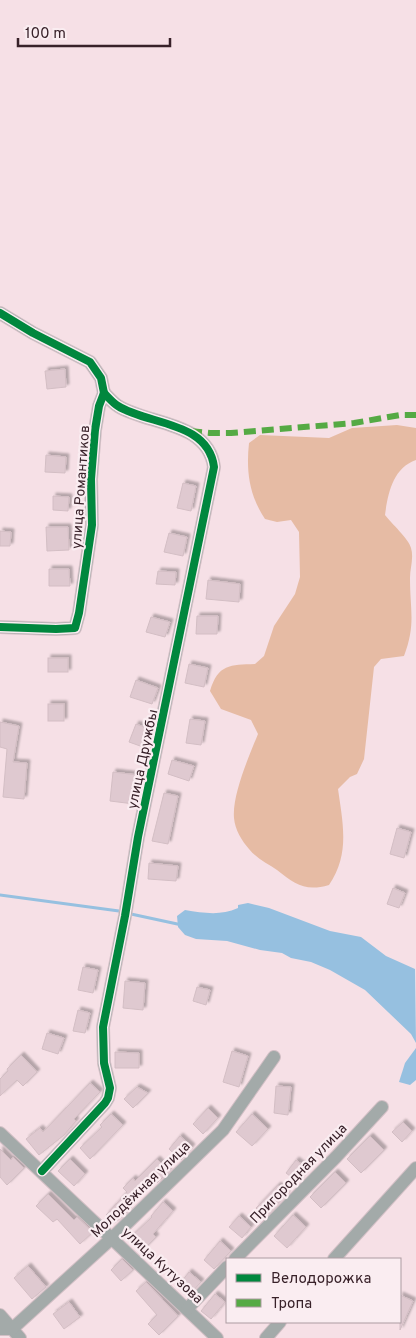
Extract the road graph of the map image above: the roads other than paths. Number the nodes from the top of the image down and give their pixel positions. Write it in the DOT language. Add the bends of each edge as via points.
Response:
graph roads {
  1 [pos="0,313"];
  2 [pos="104,393"];
  3 [pos="0,627"];
  4 [pos="274,1057"];
  5 [pos="382,1107"];
  6 [pos="0,1133"];
  7 [pos="416,1168"];
  8 [pos="42,1171"];
  9 [pos="112,1238"];
  10 [pos="235,1258"];
  11 [pos="335,1258"];
  12 [pos="226,1267"];
  13 [pos="188,1309"];
  14 [pos="0,1315"];
  15 [pos="279,1323"];
  16 [pos="10,1332"];
  17 [pos="216,1338"];
  18 [pos="266,1338"];
  1 -- 2 [label="street" via="90,362 102,378"];
  2 -- 3 [label="street, улица Романтиков" via="95,430 92,525 75,628"];
  2 -- 8 [label="street, улица Дружбы" via="117,406 185,430 203,443 212,456 214,467 138,837 103,1027 104,1063 110,1093 106,1103"];
  4 -- 9 [label="street, Молодёжная улица" via="223,1130"];
  5 -- 10 [label="street, Пригородная улица"];
  6 -- 8 [label="street, улица Кутузова"];
  7 -- 11 [label="street"];
  8 -- 9 [label="street, улица Кутузова"];
  9 -- 13 [label="street, улица Кутузова"];
  9 -- 16 [label="street, Молодёжная улица"];
  12 -- 13 [label="street"];
  13 -- 17 [label="street, улица Кутузова"];
  14 -- 16 [label="street"];
  15 -- 18 [label="street"];
}
